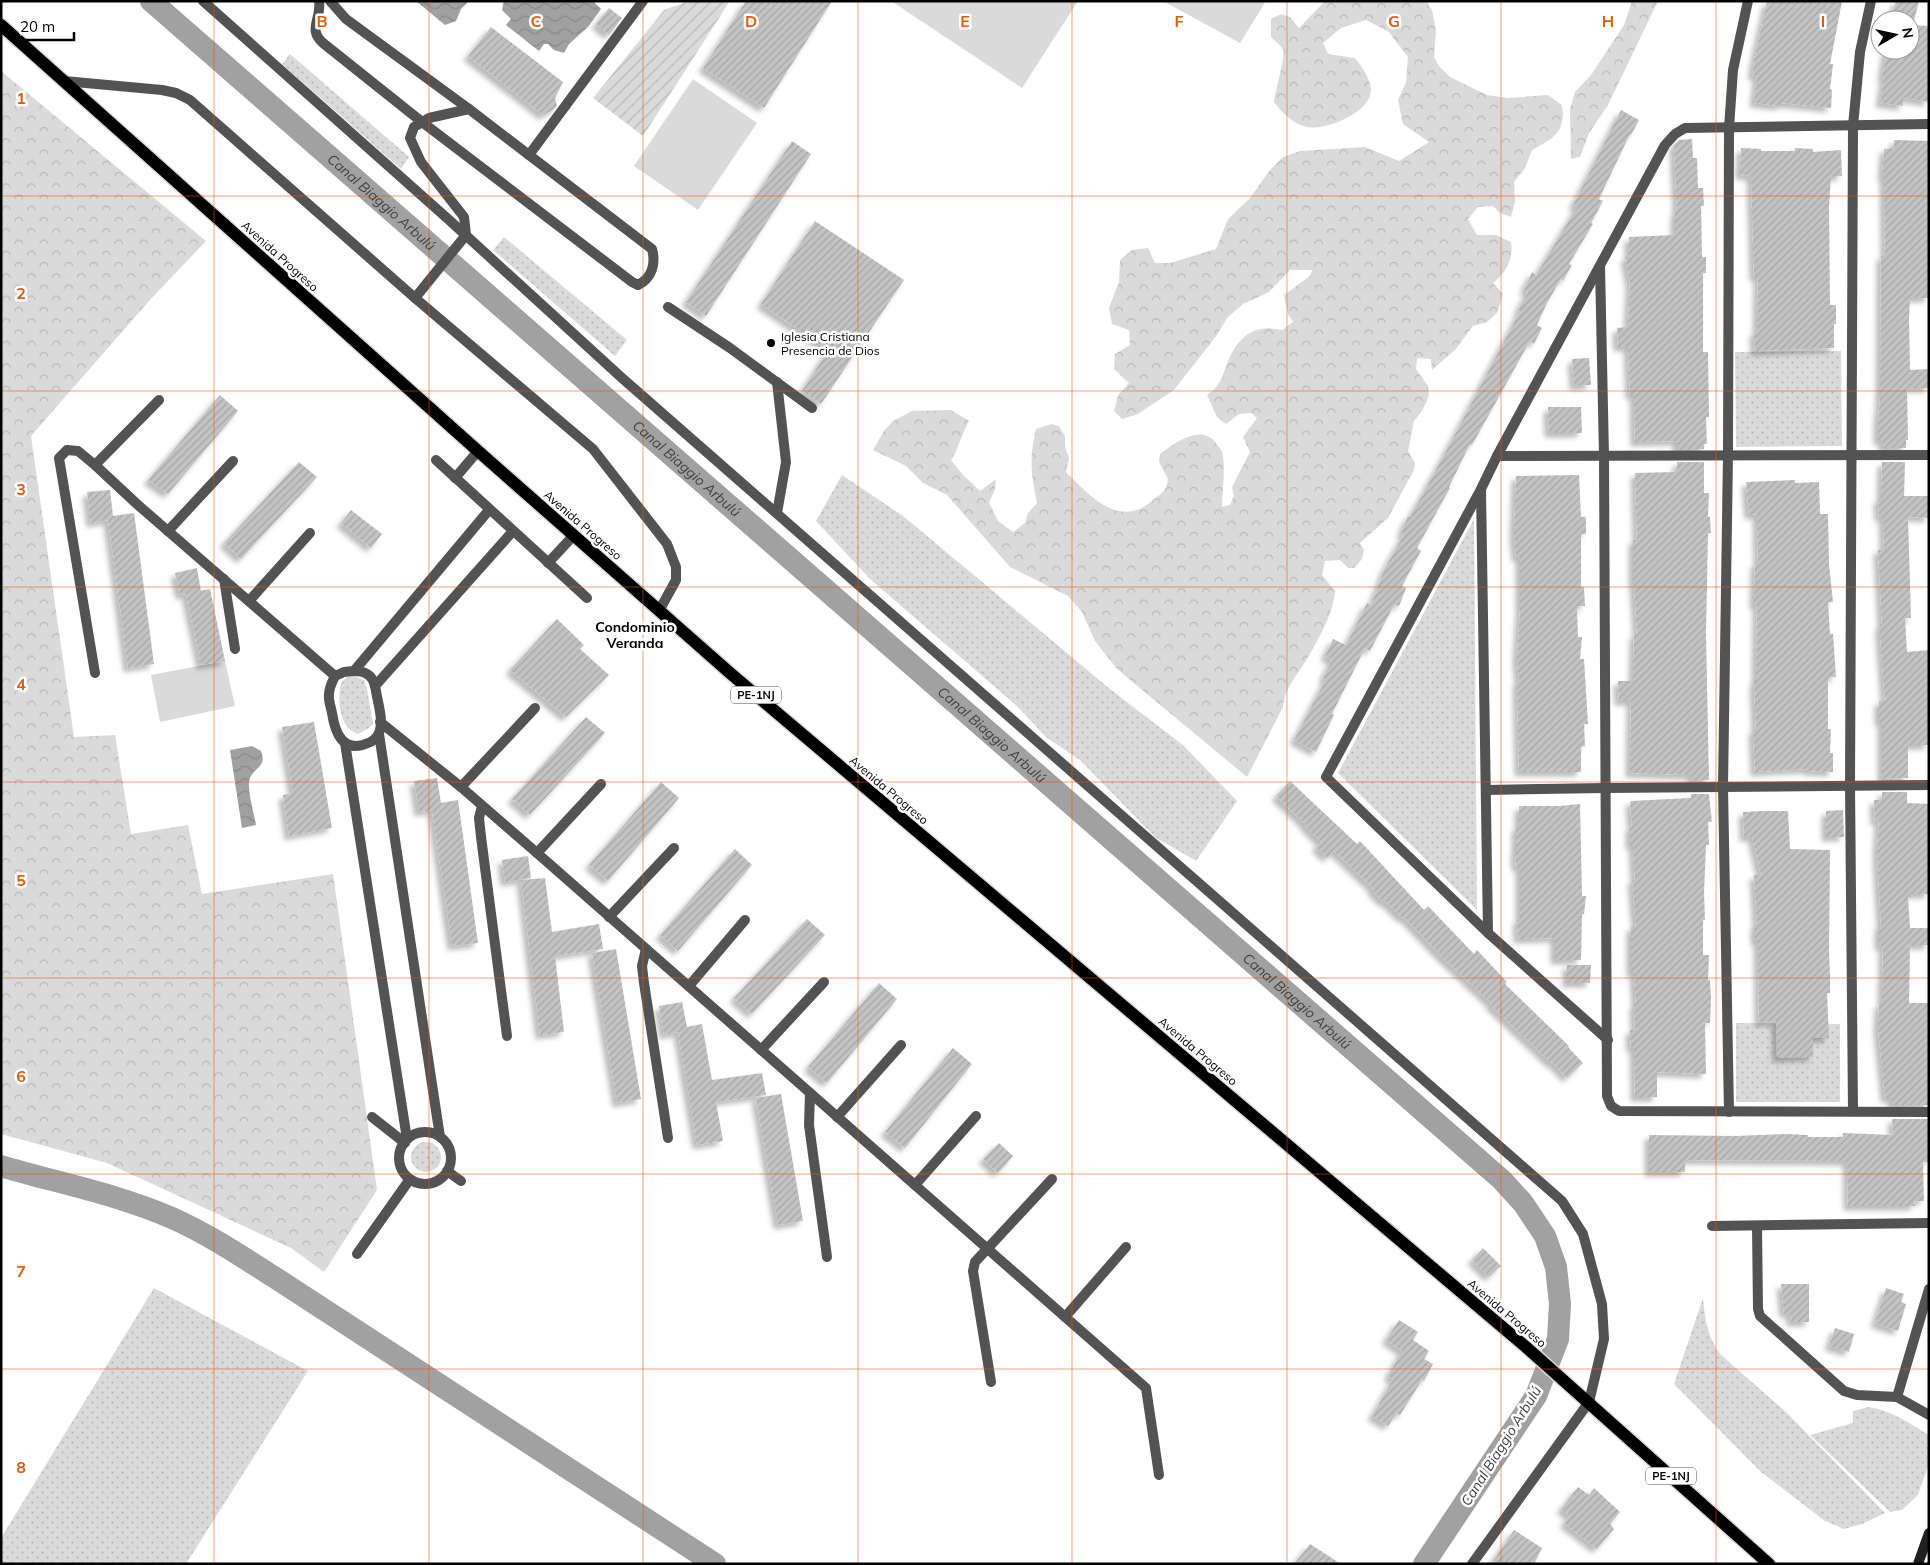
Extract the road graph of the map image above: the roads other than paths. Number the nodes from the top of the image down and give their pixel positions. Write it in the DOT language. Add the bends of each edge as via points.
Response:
graph roads {
  1 [pos="203,1"];
  2 [pos="319,1"];
  3 [pos="330,1"];
  4 [pos="643,1"];
  5 [pos="1748,1"];
  6 [pos="1871,1"];
  7 [pos="1,25"];
  8 [pos="64,81"];
  9 [pos="469,109"];
  10 [pos="422,122"];
  11 [pos="1929,124"];
  12 [pos="1853,126"];
  13 [pos="1729,128"];
  14 [pos="529,155"];
  15 [pos="466,235"];
  16 [pos="1600,266"];
  17 [pos="415,298"];
  18 [pos="668,307"];
  19 [pos="777,382"];
  20 [pos="158,400"];
  21 [pos="812,408"];
  22 [pos="478,451"];
  23 [pos="1728,455"];
  24 [pos="1851,455"];
  25 [pos="1929,455"];
  26 [pos="1497,456"];
  27 [pos="1604,456"];
  28 [pos="436,460"];
  29 [pos="233,461"];
  30 [pos="95,464"];
  31 [pos="455,478"];
  32 [pos="1481,488"];
  33 [pos="489,510"];
  34 [pos="777,513"];
  35 [pos="168,531"];
  36 [pos="513,531"];
  37 [pos="310,533"];
  38 [pos="574,535"];
  39 [pos="548,563"];
  40 [pos="224,579"];
  41 [pos="587,598"];
  42 [pos="249,601"];
  43 [pos="660,611"];
  44 [pos="235,649"];
  45 [pos="354,671"];
  46 [pos="95,673"];
  47 [pos="335,676"];
  48 [pos="375,686"];
  49 [pos="535,708"];
  50 [pos="380,722"];
  51 [pos="379,734"];
  52 [pos="345,744"];
  53 [pos="601,784"];
  54 [pos="1929,785"];
  55 [pos="1850,786"];
  56 [pos="461,787"];
  57 [pos="1722,787"];
  58 [pos="1605,788"];
  59 [pos="1486,790"];
  60 [pos="482,806"];
  61 [pos="674,848"];
  62 [pos="537,853"];
  63 [pos="609,917"];
  64 [pos="745,920"];
  65 [pos="1488,933"];
  66 [pos="646,949"];
  67 [pos="824,982"];
  68 [pos="689,986"];
  69 [pos="507,1036"];
  70 [pos="1608,1040"];
  71 [pos="901,1046"];
  72 [pos="761,1050"];
  73 [pos="810,1093"];
  74 [pos="1853,1111"];
  75 [pos="1729,1112"];
  76 [pos="1929,1112"];
  77 [pos="976,1116"];
  78 [pos="372,1117"];
  79 [pos="838,1117"];
  80 [pos="440,1137"];
  81 [pos="668,1138"];
  82 [pos="406,1141"];
  83 [pos="447,1171"];
  84 [pos="410,1179"];
  85 [pos="1052,1179"];
  86 [pos="461,1181"];
  87 [pos="915,1185"];
  88 [pos="1929,1222"];
  89 [pos="1712,1226"];
  90 [pos="1757,1226"];
  91 [pos="1126,1247"];
  92 [pos="987,1248"];
  93 [pos="357,1254"];
  94 [pos="827,1256"];
  95 [pos="1929,1289"];
  96 [pos="1065,1317"];
  97 [pos="991,1382"];
  98 [pos="1897,1397"];
  99 [pos="1589,1402"];
  100 [pos="1929,1415"];
  101 [pos="1159,1475"];
  102 [pos="1929,1533"];
  103 [pos="1472,1564"];
  104 [pos="1769,1564"];
  105 [pos="1918,1564"];
  1 -- 15 [label="street"];
  2 -- 10 [label="street" via="316,36"];
  3 -- 9 [label="street" via="346,18"];
  4 -- 14 [label="street"];
  5 -- 13 [label="street" via="1733,70"];
  6 -- 12 [label="street" via="1860,52"];
  7 -- 8 [label="main road, Avenida Progreso / PE-1NJ"];
  8 -- 17 [label="street" via="162,90 190,100"];
  8 -- 22 [label="main road, Avenida Progreso / PE-1NJ"];
  9 -- 10 [label="street"];
  9 -- 14 [label="street"];
  10 -- 14 [label="street" via="632,282 638,285 646,281 652,273 652,249"];
  10 -- 15 [label="street" via="414,127 410,138 421,162 464,218"];
  11 -- 12 [label="street"];
  12 -- 13 [label="street"];
  12 -- 24 [label="street"];
  13 -- 16 [label="street" via="1684,128 1675,134 1665,145"];
  13 -- 23 [label="street"];
  15 -- 17 [label="street"];
  15 -- 34 [label="street" via="622,378"];
  16 -- 26 [label="street"];
  16 -- 27 [label="street"];
  17 -- 43 [label="street" via="599,456 667,544 676,567 676,580"];
  18 -- 19 [label="street"];
  19 -- 21 [label="street"];
  19 -- 34 [label="street" via="786,462"];
  20 -- 30 [label="street"];
  22 -- 31 [label="street"];
  22 -- 38 [label="main road, Avenida Progreso / PE-1NJ"];
  23 -- 24 [label="street"];
  23 -- 27 [label="street"];
  23 -- 57 [label="street"];
  24 -- 25 [label="street"];
  24 -- 55 [label="street"];
  26 -- 27 [label="street"];
  26 -- 32 [label="street"];
  27 -- 58 [label="street"];
  28 -- 31 [label="street"];
  29 -- 35 [label="street"];
  30 -- 35 [label="street"];
  30 -- 46 [label="street" via="78,451 67,450 59,458"];
  31 -- 33 [label="street"];
  32 -- 59 [label="street"];
  32 -- 65 [label="street" via="1326,777"];
  33 -- 36 [label="street"];
  33 -- 45 [label="street"];
  34 -- 99 [label="street" via="1562,1201 1583,1234 1602,1304 1604,1340"];
  35 -- 40 [label="street"];
  36 -- 39 [label="street"];
  36 -- 48 [label="street"];
  37 -- 42 [label="street"];
  38 -- 39 [label="street"];
  38 -- 43 [label="main road, Avenida Progreso / PE-1NJ"];
  39 -- 41 [label="street"];
  40 -- 42 [label="street"];
  40 -- 44 [label="street"];
  42 -- 47 [label="street"];
  43 -- 99 [label="main road, Avenida Progreso / PE-1NJ"];
  45 -- 47 [label="street"];
  45 -- 48 [label="street" via="365,671"];
  47 -- 52 [label="street" via="329,695 334,730"];
  48 -- 50 [label="street"];
  49 -- 56 [label="street"];
  50 -- 51 [label="street"];
  50 -- 56 [label="street"];
  51 -- 52 [label="street" via="362,746"];
  51 -- 80 [label="street"];
  52 -- 82 [label="street"];
  53 -- 62 [label="street"];
  54 -- 55 [label="street"];
  55 -- 57 [label="street"];
  55 -- 74 [label="street"];
  56 -- 60 [label="street"];
  57 -- 58 [label="street"];
  57 -- 75 [label="street"];
  58 -- 59 [label="street"];
  58 -- 70 [label="street"];
  59 -- 65 [label="street"];
  60 -- 62 [label="street"];
  60 -- 69 [label="street" via="479,818 481,837"];
  61 -- 63 [label="street"];
  62 -- 63 [label="street"];
  63 -- 66 [label="street"];
  64 -- 68 [label="street"];
  65 -- 70 [label="street"];
  66 -- 68 [label="street"];
  66 -- 81 [label="street" via="642,966"];
  67 -- 72 [label="street"];
  68 -- 72 [label="street"];
  70 -- 75 [label="street" via="1607,1096 1611,1106 1618,1111"];
  71 -- 79 [label="street"];
  72 -- 73 [label="street"];
  73 -- 79 [label="street"];
  73 -- 94 [label="street" via="809,1124"];
  74 -- 75 [label="street"];
  74 -- 76 [label="street"];
  77 -- 87 [label="street"];
  78 -- 82 [label="street"];
  79 -- 87 [label="street"];
  80 -- 82 [label="street" via="423,1132"];
  80 -- 83 [label="street" via="450,1151"];
  82 -- 84 [label="street" via="399,1155 400,1164"];
  83 -- 84 [label="street" via="427,1184"];
  83 -- 86 [label="street"];
  84 -- 93 [label="street"];
  85 -- 92 [label="street"];
  87 -- 92 [label="street"];
  88 -- 90 [label="street"];
  89 -- 90 [label="street"];
  90 -- 98 [label="street" via="1760,1316 1844,1391 1857,1395"];
  91 -- 96 [label="street"];
  92 -- 96 [label="street"];
  92 -- 97 [label="street" via="975,1262 973,1271"];
  95 -- 98 [label="street"];
  96 -- 101 [label="street" via="1146,1388"];
  98 -- 100 [label="street"];
  99 -- 103 [label="street"];
  99 -- 104 [label="main road, Avenida Progreso / PE-1NJ"];
  102 -- 105 [label="street"];
}
